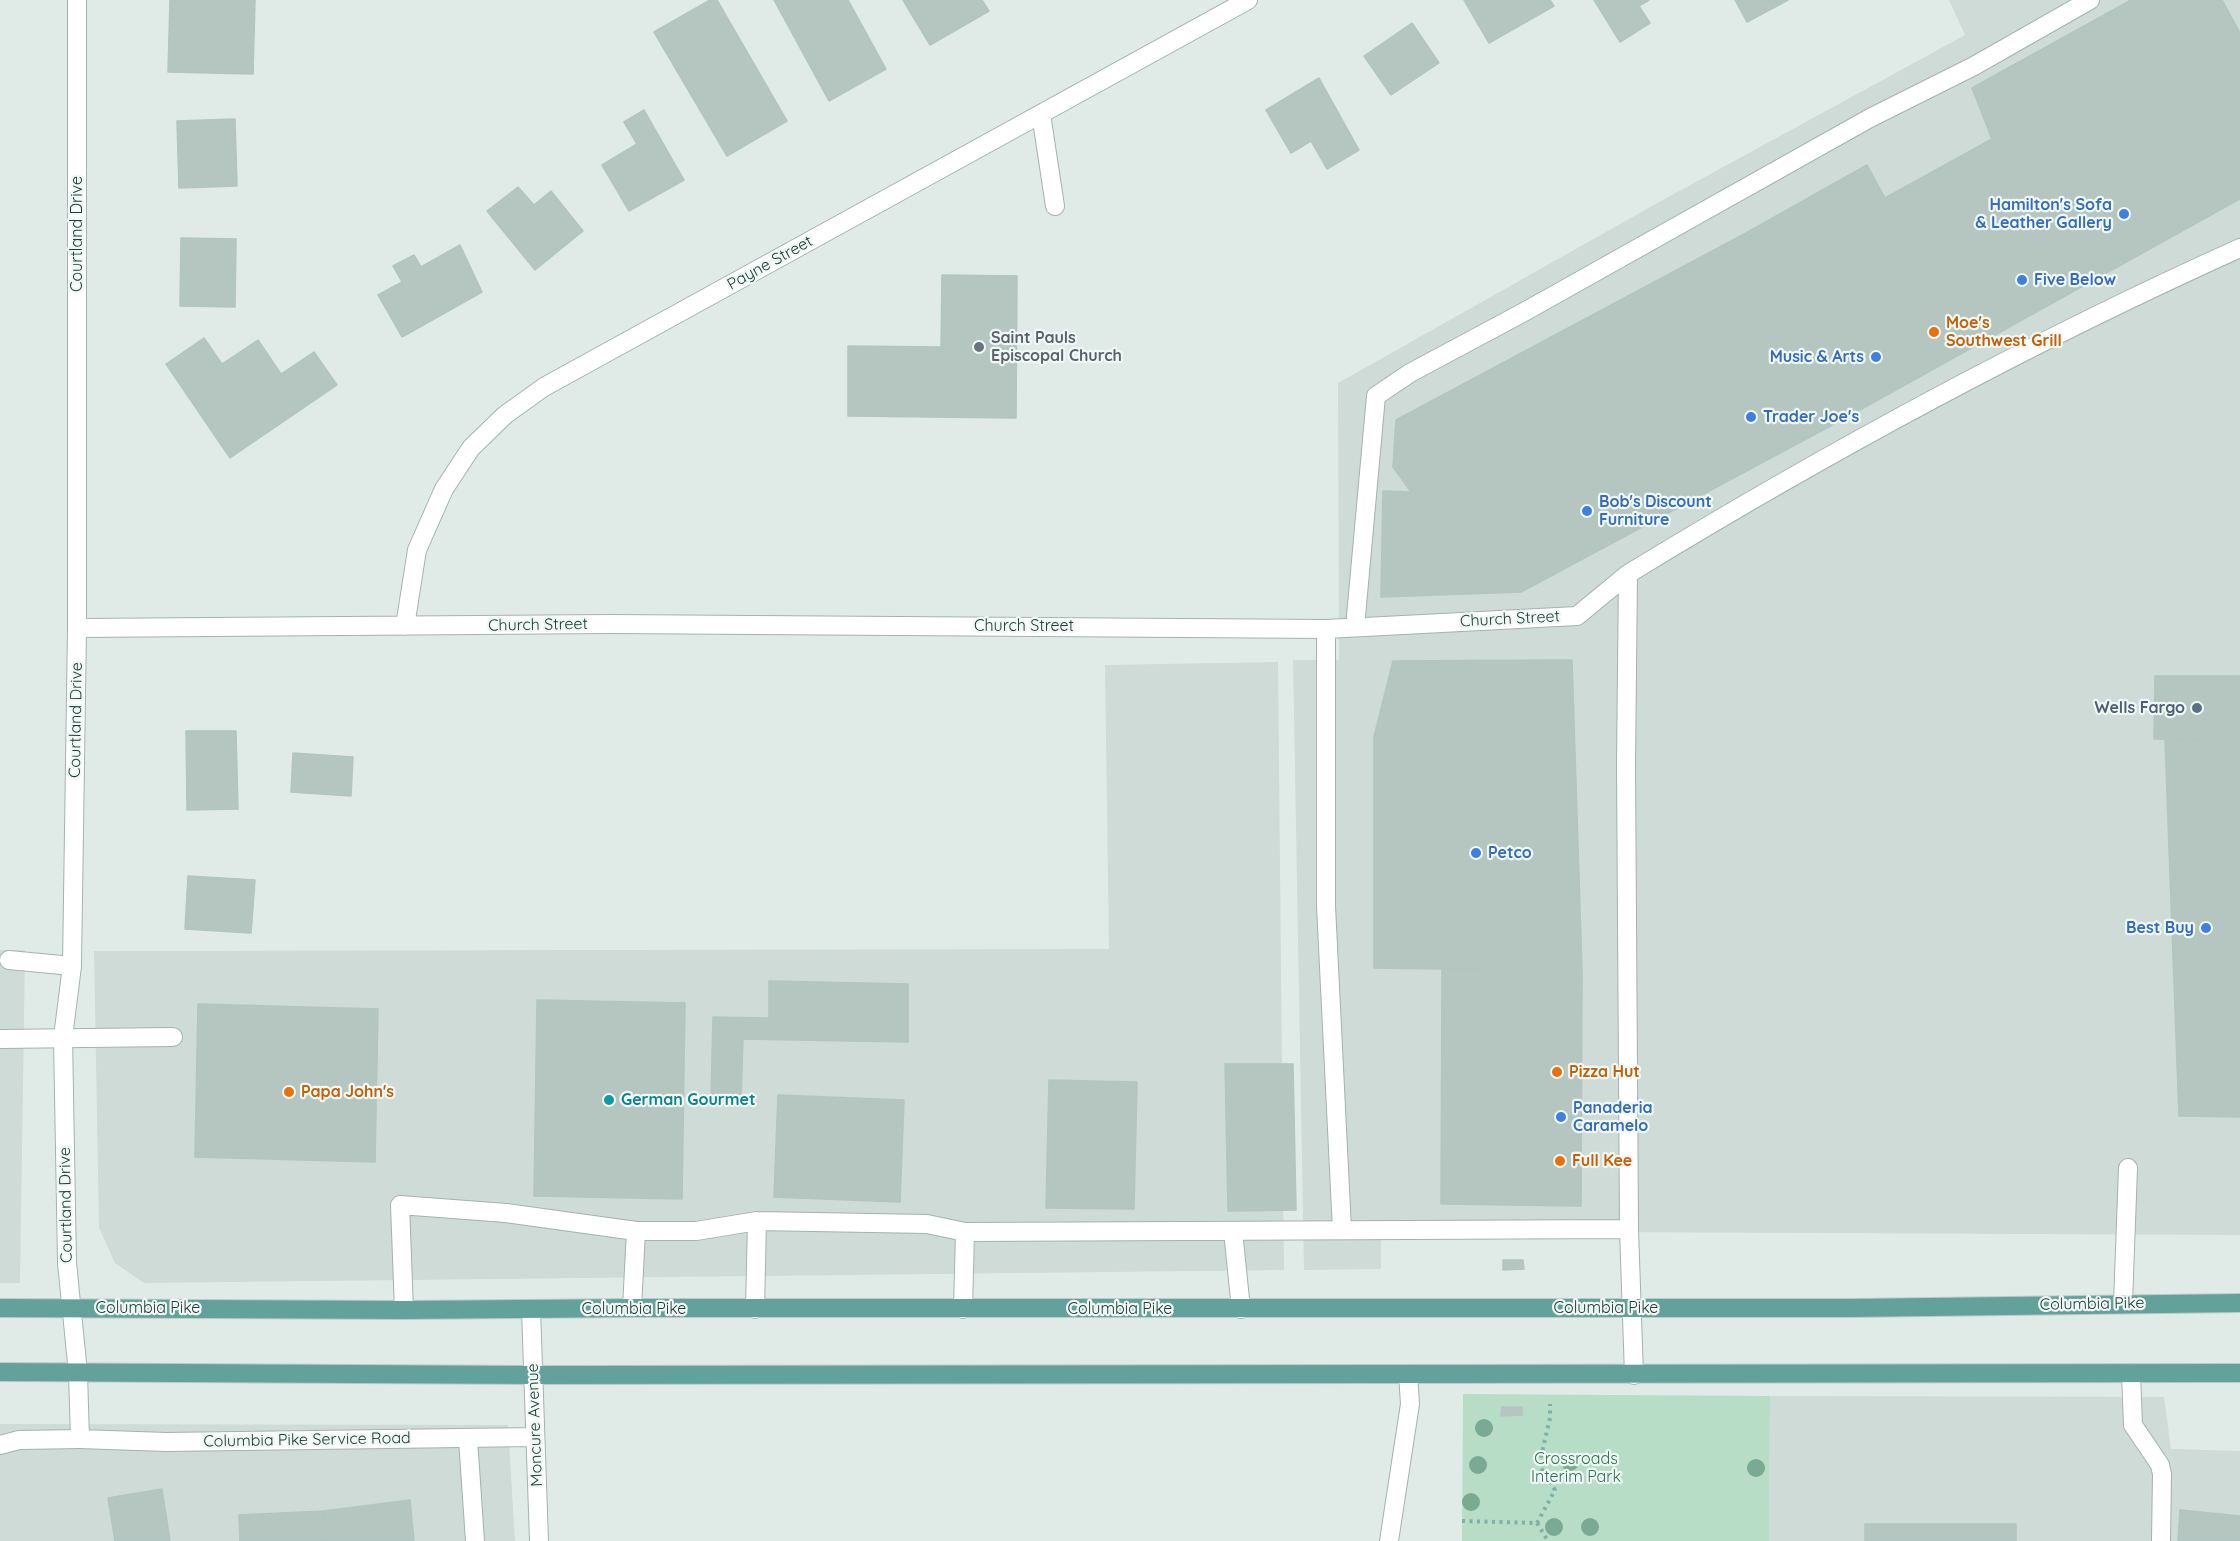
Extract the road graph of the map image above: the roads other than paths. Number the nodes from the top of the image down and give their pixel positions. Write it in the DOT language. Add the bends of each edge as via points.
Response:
graph roads {
  1 [pos="77,0"];
  2 [pos="1248,0"];
  3 [pos="2090,0"];
  4 [pos="1041,114"];
  5 [pos="1055,206"];
  6 [pos="2240,248"];
  7 [pos="1628,573"];
  8 [pos="405,626"];
  9 [pos="1355,627"];
  10 [pos="77,628"];
  11 [pos="1326,629"];
  12 [pos="9,960"];
  13 [pos="72,966"];
  14 [pos="63,1037"];
  15 [pos="173,1037"];
  16 [pos="0,1039"];
  17 [pos="2128,1168"];
  18 [pos="757,1221"];
  19 [pos="1629,1229"];
  20 [pos="1342,1230"];
  21 [pos="636,1231"];
  22 [pos="1233,1231"];
  23 [pos="965,1232"];
  24 [pos="2123,1303"];
  25 [pos="2240,1303"];
  26 [pos="1632,1307"];
  27 [pos="0,1308"];
  28 [pos="71,1308"];
  29 [pos="632,1308"];
  30 [pos="1240,1308"];
  31 [pos="531,1309"];
  32 [pos="755,1309"];
  33 [pos="963,1309"];
  34 [pos="404,1310"];
  35 [pos="0,1372"];
  36 [pos="78,1373"];
  37 [pos="2131,1373"];
  38 [pos="2240,1373"];
  39 [pos="1408,1374"];
  40 [pos="533,1375"];
  41 [pos="1634,1375"];
  42 [pos="535,1437"];
  43 [pos="80,1438"];
  44 [pos="468,1439"];
  45 [pos="0,1445"];
  46 [pos="475,1541"];
  47 [pos="539,1541"];
  48 [pos="1389,1541"];
  49 [pos="2161,1541"];
  1 -- 10 [label="street, Courtland Drive"];
  2 -- 4 [label="street, Payne Street"];
  3 -- 9 [label="street" via="1410,373 1376,396"];
  4 -- 5 [label="street"];
  4 -- 8 [label="street, Payne Street" via="544,387 505,415 471,448 444,489 417,550"];
  6 -- 7 [label="street, Church Street" via="2131,297 1925,402"];
  7 -- 9 [label="street, Church Street" via="1577,616"];
  7 -- 19 [label="street"];
  8 -- 10 [label="street, Church Street"];
  8 -- 11 [label="street, Church Street"];
  9 -- 11 [label="street, Church Street"];
  10 -- 13 [label="street, Courtland Drive"];
  11 -- 20 [label="street" via="1326,906"];
  12 -- 13 [label="street"];
  13 -- 14 [label="street, Courtland Drive"];
  14 -- 15 [label="street"];
  14 -- 16 [label="street"];
  14 -- 28 [label="street, Courtland Drive"];
  17 -- 24 [label="street"];
  18 -- 21 [label="street" via="696,1231"];
  18 -- 23 [label="street" via="927,1224"];
  18 -- 32 [label="street"];
  19 -- 20 [label="street"];
  19 -- 26 [label="street"];
  20 -- 22 [label="street"];
  21 -- 29 [label="street"];
  21 -- 34 [label="street" via="506,1213 400,1205"];
  22 -- 23 [label="street"];
  22 -- 30 [label="street"];
  23 -- 33 [label="street"];
  24 -- 25 [label="main road, Columbia Pike"];
  24 -- 26 [label="main road, Columbia Pike"];
  26 -- 30 [label="main road, Columbia Pike"];
  26 -- 41 [label="street"];
  27 -- 28 [label="main road, Columbia Pike"];
  28 -- 34 [label="main road, Columbia Pike"];
  28 -- 36 [label="street, Courtland Drive"];
  29 -- 31 [label="main road, Columbia Pike"];
  29 -- 32 [label="main road, Columbia Pike"];
  30 -- 33 [label="main road, Columbia Pike"];
  31 -- 34 [label="main road, Columbia Pike"];
  31 -- 40 [label="street, Moncure Avenue"];
  32 -- 33 [label="main road, Columbia Pike"];
  35 -- 36 [label="main road"];
  36 -- 40 [label="main road"];
  36 -- 43 [label="street, Courtland Drive"];
  37 -- 38 [label="main road"];
  37 -- 41 [label="main road"];
  37 -- 49 [label="street" via="2133,1425 2162,1474"];
  39 -- 40 [label="main road"];
  39 -- 41 [label="main road"];
  39 -- 48 [label="street" via="1410,1404"];
  40 -- 42 [label="street, Moncure Avenue"];
  42 -- 44 [label="street, Columbia Pike Service Road"];
  42 -- 47 [label="street, Moncure Avenue"];
  43 -- 44 [label="street, Columbia Pike Service Road" via="166,1442"];
  43 -- 45 [label="street, Columbia Pike Service Road" via="19,1440"];
  44 -- 46 [label="street"];
}
